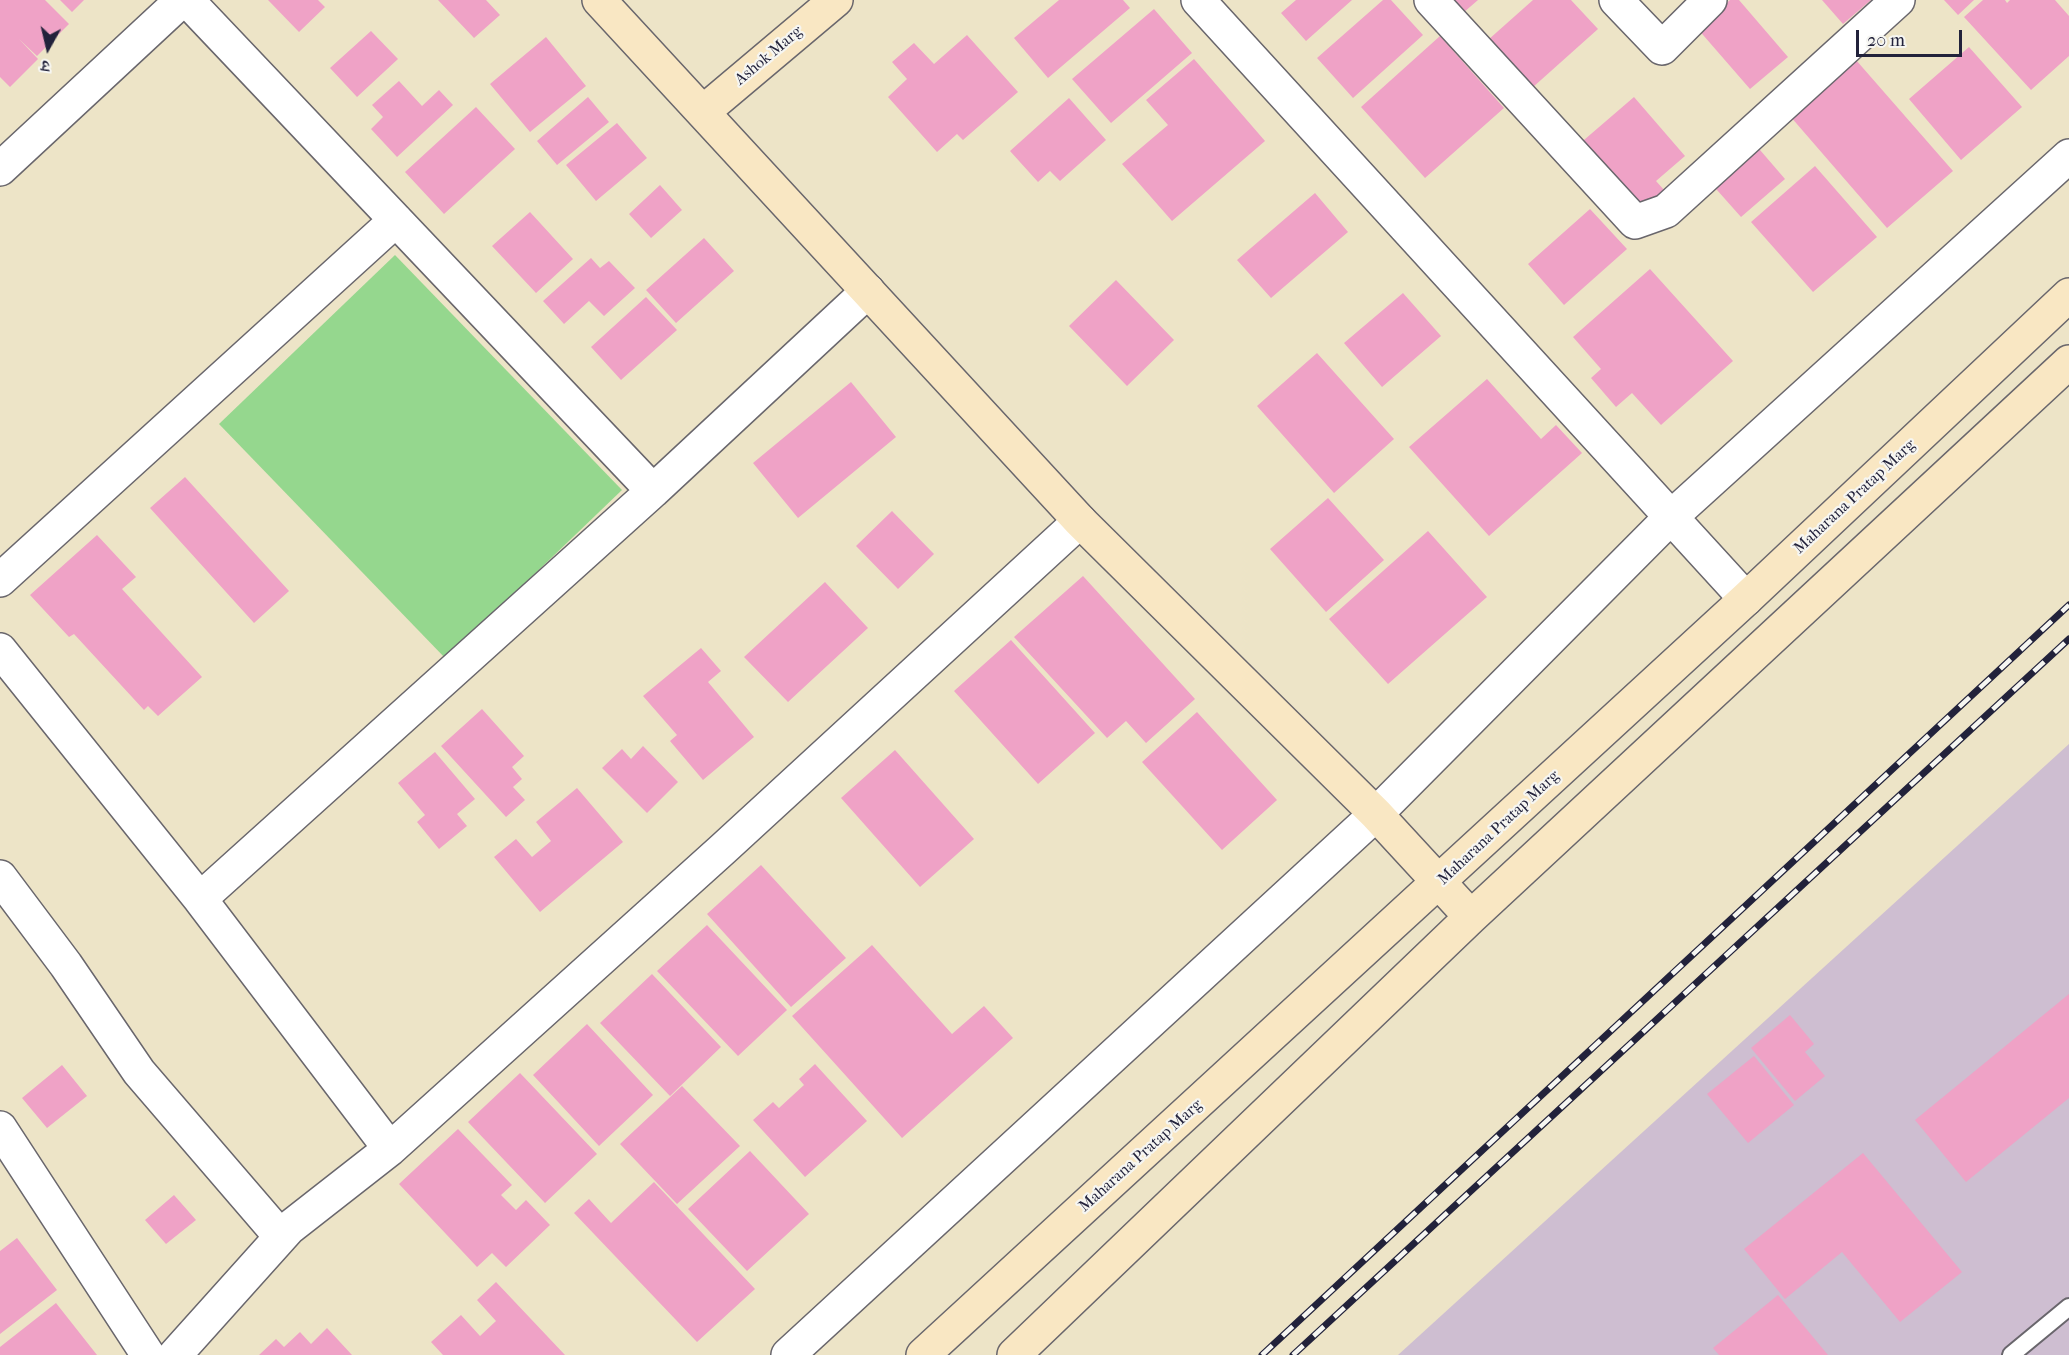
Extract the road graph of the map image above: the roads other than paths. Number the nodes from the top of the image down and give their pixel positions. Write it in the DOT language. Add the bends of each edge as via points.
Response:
graph roads {
  1 [pos="184,0"];
  2 [pos="599,0"];
  3 [pos="836,0"];
  4 [pos="1198,0"];
  5 [pos="1431,0"];
  6 [pos="1616,0"];
  7 [pos="1710,0"];
  8 [pos="1898,0"];
  9 [pos="703,112"];
  10 [pos="2069,156"];
  11 [pos="0,169"];
  12 [pos="396,220"];
  13 [pos="868,291"];
  14 [pos="2069,294"];
  15 [pos="2069,362"];
  16 [pos="653,491"];
  17 [pos="1671,517"];
  18 [pos="1080,521"];
  19 [pos="0,580"];
  20 [pos="1746,599"];
  21 [pos="0,650"];
  22 [pos="1376,814"];
  23 [pos="0,877"];
  24 [pos="1439,883"];
  25 [pos="200,899"];
  26 [pos="1471,917"];
  27 [pos="0,1128"];
  28 [pos="390,1149"];
  29 [pos="281,1237"];
  30 [pos="2069,1307"];
  31 [pos="148,1355"];
  32 [pos="175,1355"];
  33 [pos="788,1355"];
  34 [pos="923,1355"];
  35 [pos="1014,1355"];
  36 [pos="2011,1355"];
  1 -- 11 [label="street"];
  1 -- 12 [label="street"];
  2 -- 9 [label="main road"];
  3 -- 9 [label="main road, Ashok Marg"];
  4 -- 17 [label="street"];
  5 -- 8 [label="street" via="1635,222 1666,211"];
  6 -- 7 [label="street" via="1662,48"];
  9 -- 13 [label="main road"];
  10 -- 17 [label="street"];
  12 -- 16 [label="street"];
  12 -- 19 [label="street"];
  13 -- 16 [label="street"];
  13 -- 18 [label="main road"];
  14 -- 20 [label="main road, Maharana Pratap Marg"];
  15 -- 26 [label="main road"];
  16 -- 25 [label="street"];
  17 -- 20 [label="street"];
  17 -- 22 [label="street"];
  18 -- 22 [label="main road"];
  18 -- 28 [label="street"];
  20 -- 24 [label="main road, Maharana Pratap Marg"];
  21 -- 25 [label="street"];
  22 -- 24 [label="main road"];
  22 -- 33 [label="street"];
  23 -- 29 [label="street" via="139,1072"];
  24 -- 26 [label="main road"];
  24 -- 34 [label="main road, Maharana Pratap Marg"];
  25 -- 28 [label="street"];
  26 -- 35 [label="main road"];
  27 -- 31 [label="street"];
  28 -- 29 [label="street"];
  29 -- 32 [label="street"];
  30 -- 36 [label="lane"];
}
